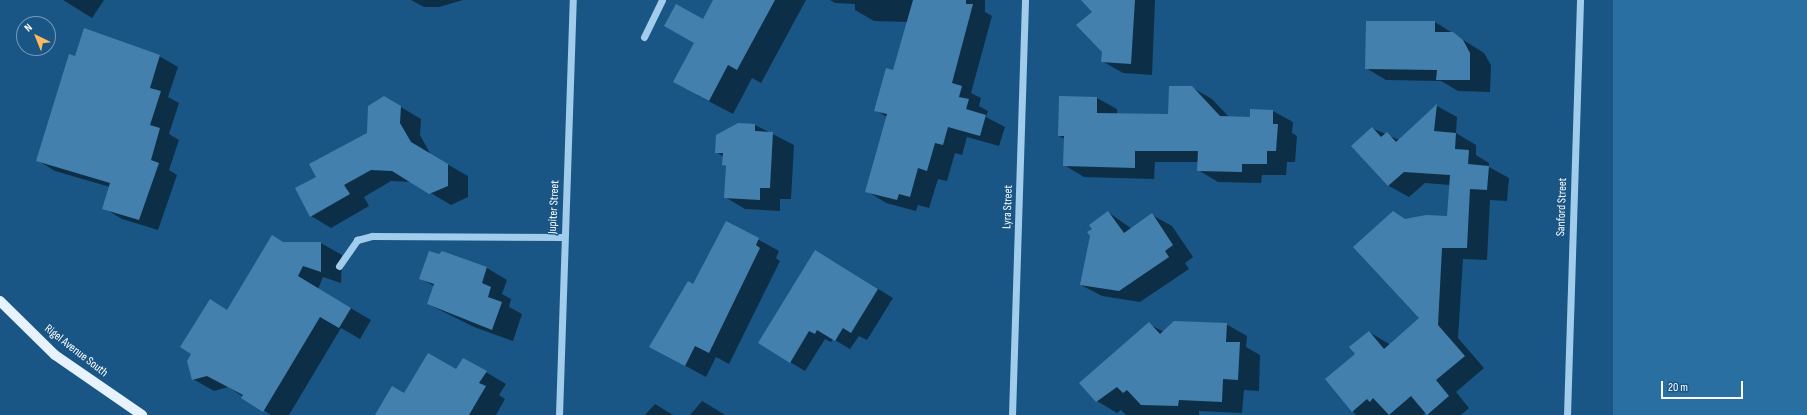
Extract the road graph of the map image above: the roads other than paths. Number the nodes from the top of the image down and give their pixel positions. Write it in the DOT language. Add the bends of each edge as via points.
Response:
graph roads {
  1 [pos="573,0"];
  2 [pos="662,0"];
  3 [pos="1025,0"];
  4 [pos="1580,0"];
  5 [pos="644,37"];
  6 [pos="564,237"];
  7 [pos="338,266"];
  8 [pos="0,301"];
  9 [pos="142,415"];
  10 [pos="560,415"];
  11 [pos="1012,415"];
  12 [pos="1567,415"];
  1 -- 6 [label="street, Jupiter Street"];
  2 -- 5 [label="street"];
  3 -- 11 [label="street, Lyra Street"];
  4 -- 12 [label="street, Sanford Street"];
  6 -- 7 [label="street" via="372,236 357,240"];
  6 -- 10 [label="street, Jupiter Street"];
  8 -- 9 [label="main road, Rigel Avenue South" via="55,355"];
}
